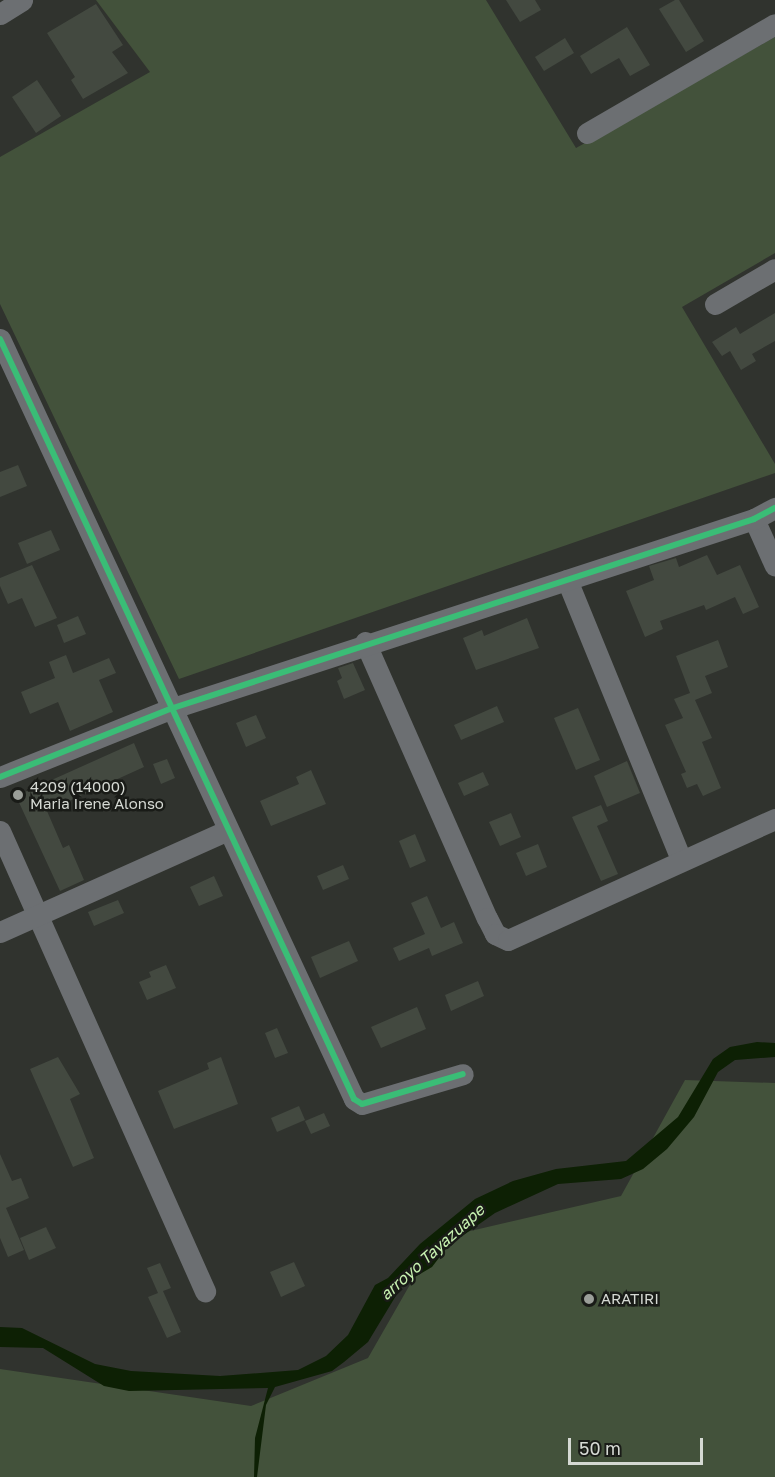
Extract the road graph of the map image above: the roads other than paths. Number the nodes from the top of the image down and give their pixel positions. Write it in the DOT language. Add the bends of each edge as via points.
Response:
graph roads {
  1 [pos="22,0"];
  2 [pos="0,14"];
  3 [pos="775,24"];
  4 [pos="587,133"];
  5 [pos="775,269"];
  6 [pos="715,304"];
  7 [pos="0,339"];
  8 [pos="775,508"];
  9 [pos="754,519"];
  10 [pos="775,566"];
  11 [pos="567,580"];
  12 [pos="365,642"];
  13 [pos="170,709"];
  14 [pos="0,777"];
  15 [pos="775,819"];
  16 [pos="0,831"];
  17 [pos="226,831"];
  18 [pos="681,860"];
  19 [pos="37,915"];
  20 [pos="0,932"];
  21 [pos="463,1074"];
  22 [pos="205,1291"];
  1 -- 2 [label="street"];
  3 -- 4 [label="street"];
  5 -- 6 [label="street"];
  7 -- 13 [label="street"];
  8 -- 9 [label="street"];
  9 -- 10 [label="street"];
  9 -- 11 [label="street"];
  11 -- 12 [label="street"];
  11 -- 18 [label="street"];
  12 -- 13 [label="street"];
  12 -- 18 [label="street" via="495,934 508,940"];
  13 -- 14 [label="street"];
  13 -- 17 [label="street"];
  15 -- 18 [label="street"];
  16 -- 19 [label="street"];
  17 -- 19 [label="street"];
  17 -- 21 [label="street" via="354,1099 362,1104"];
  19 -- 20 [label="street"];
  19 -- 22 [label="street"];
}
